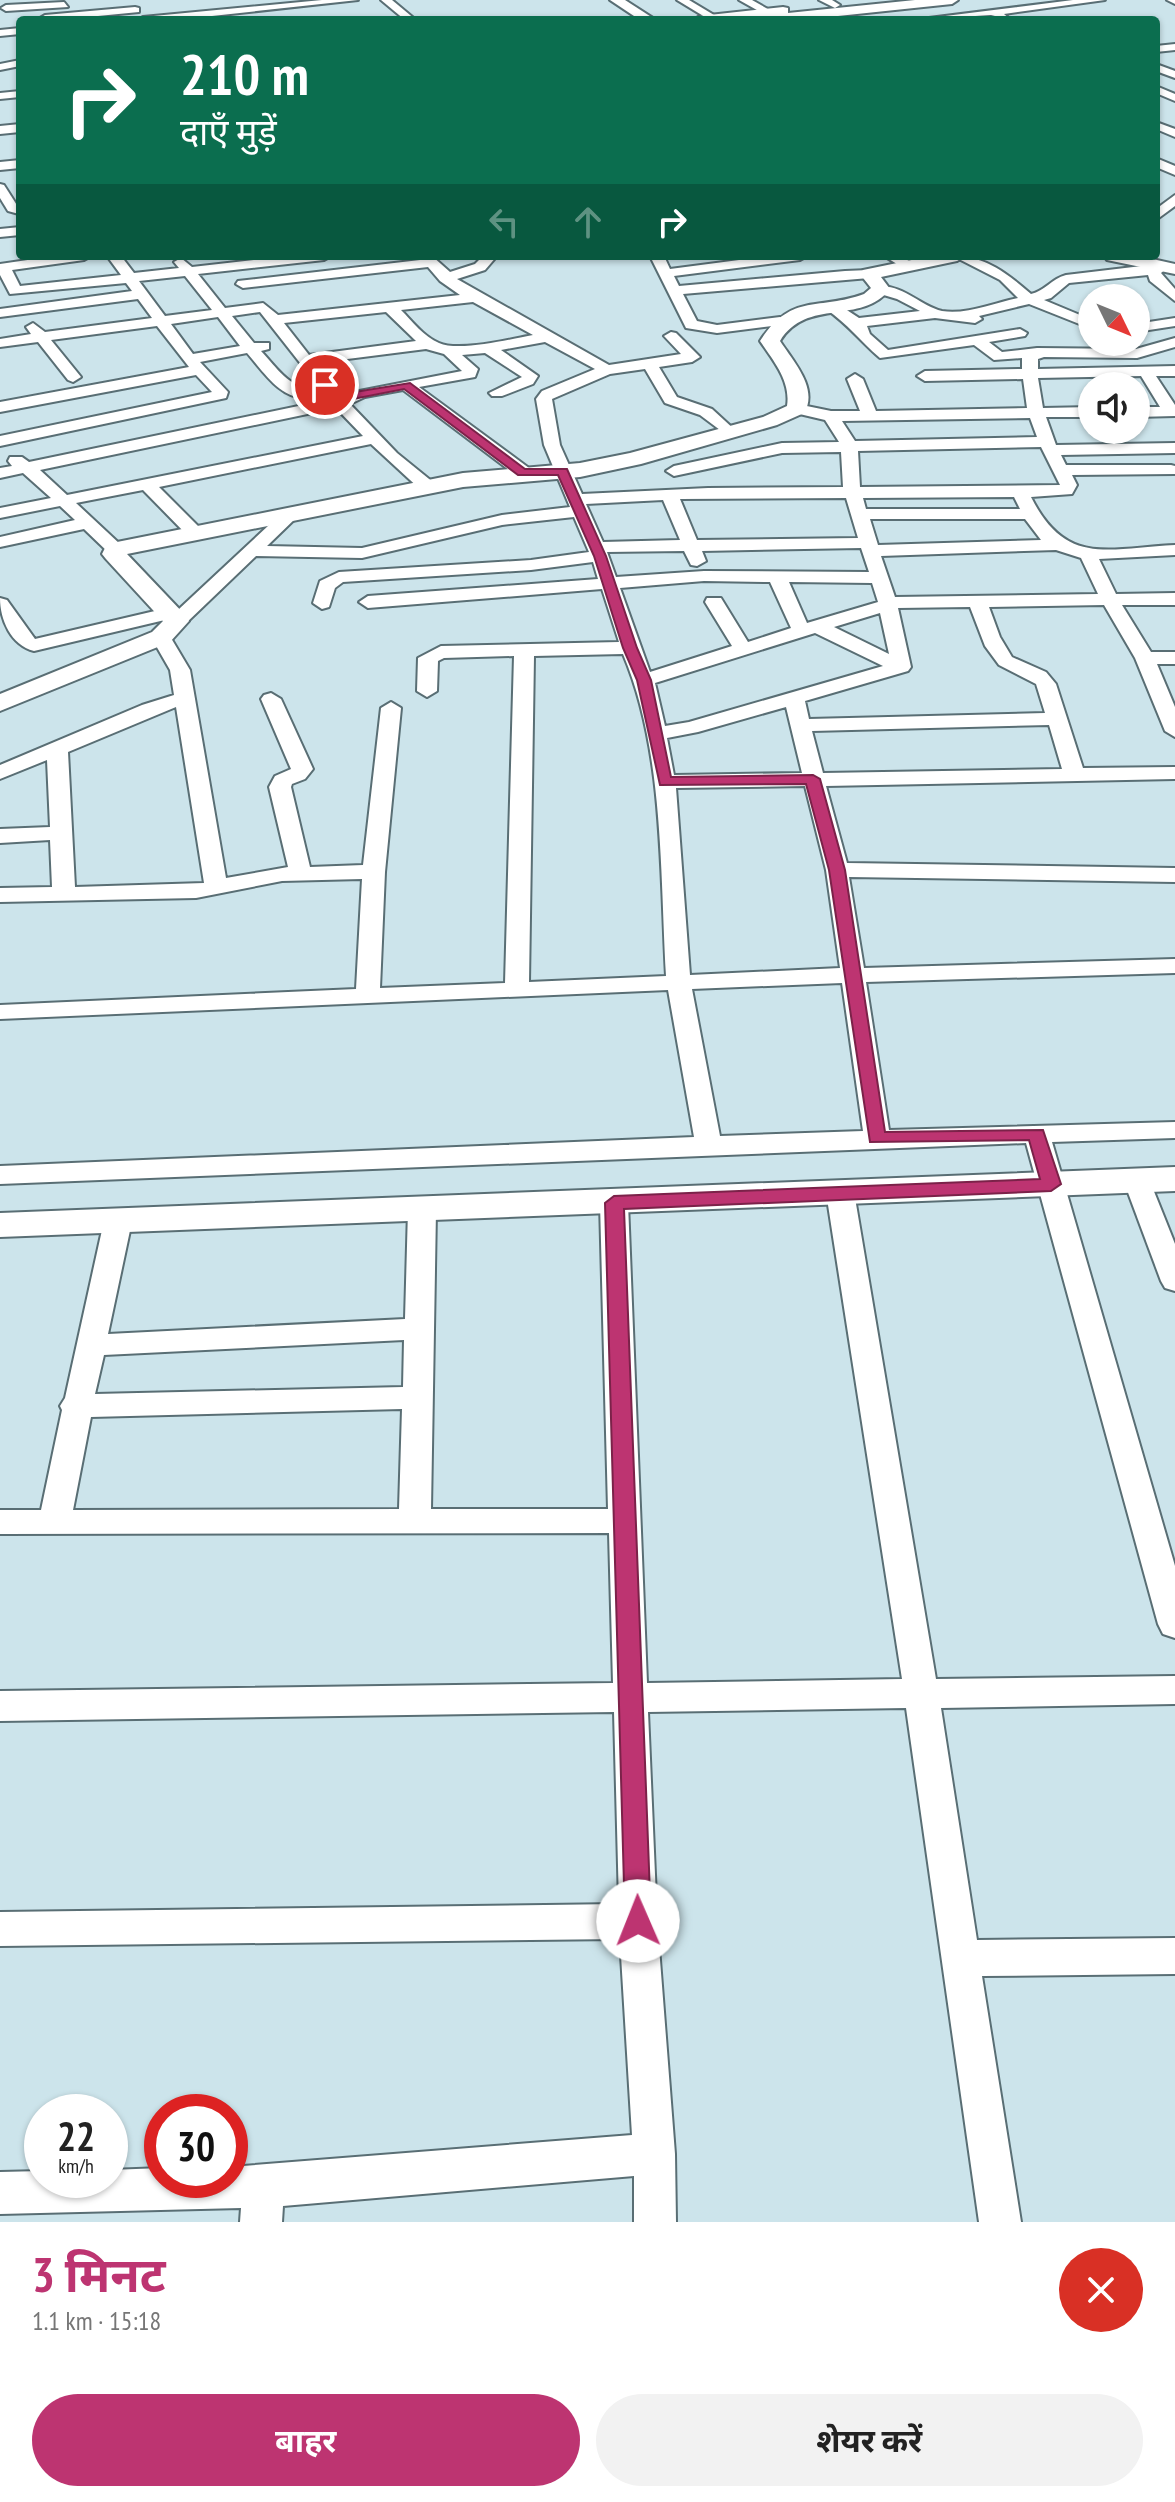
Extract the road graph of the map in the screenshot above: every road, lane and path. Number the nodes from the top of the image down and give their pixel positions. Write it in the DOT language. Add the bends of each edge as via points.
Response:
graph roads {
  1 [pos="386,0"];
  2 [pos="618,0"];
  3 [pos="682,0"];
  4 [pos="744,0"];
  5 [pos="881,0"];
  6 [pos="952,0"];
  7 [pos="1100,0"];
  8 [pos="830,2"];
  9 [pos="908,2"];
  10 [pos="2,5"];
  11 [pos="292,5"];
  12 [pos="354,5"];
  13 [pos="236,11"];
  14 [pos="992,12"];
  15 [pos="139,13"];
  16 [pos="94,16"];
  17 [pos="106,16"];
  18 [pos="167,16"];
  19 [pos="200,16"];
  20 [pos="243,16"];
  21 [pos="402,16"];
  22 [pos="643,16"];
  23 [pos="703,16"];
  24 [pos="768,16"];
  25 [pos="778,16"];
  26 [pos="788,16"];
  27 [pos="937,16"];
  28 [pos="964,16"];
  29 [pos="1002,16"];
  30 [pos="6,19"];
  31 [pos="6,188"];
  32 [pos="11,212"];
  33 [pos="0,248"];
  34 [pos="57,260"];
  35 [pos="117,260"];
  36 [pos="180,260"];
  37 [pos="278,260"];
  38 [pos="420,260"];
  39 [pos="428,260"];
  40 [pos="486,260"];
  41 [pos="659,260"];
  42 [pos="770,260"];
  43 [pos="965,260"];
  44 [pos="822,261"];
  45 [pos="900,261"];
  46 [pos="1085,262"];
  47 [pos="1111,265"];
  48 [pos="6,267"];
  49 [pos="223,267"];
  50 [pos="1164,268"];
  51 [pos="189,270"];
  52 [pos="667,274"];
  53 [pos="846,275"];
  54 [pos="130,277"];
  55 [pos="308,277"];
  56 [pos="445,278"];
  57 [pos="875,282"];
  58 [pos="75,283"];
  59 [pos="243,284"];
  60 [pos="389,284"];
  61 [pos="676,290"];
  62 [pos="1173,293"];
  63 [pos="143,294"];
  64 [pos="476,297"];
  65 [pos="1030,299"];
  66 [pos="831,306"];
  67 [pos="263,307"];
  68 [pos="399,311"];
  69 [pos="225,312"];
  70 [pos="0,313"];
  71 [pos="935,314"];
  72 [pos="961,316"];
  73 [pos="890,319"];
  74 [pos="1078,319"];
  75 [pos="163,320"];
  76 [pos="275,320"];
  77 [pos="780,321"];
  78 [pos="1175,322"];
  79 [pos="856,323"];
  80 [pos="1150,326"];
  81 [pos="0,329"];
  82 [pos="36,331"];
  83 [pos="417,333"];
  84 [pos="1020,333"];
  85 [pos="671,336"];
  86 [pos="546,337"];
  87 [pos="916,339"];
  88 [pos="1078,339"];
  89 [pos="977,340"];
  90 [pos="291,341"];
  91 [pos="1175,342"];
  92 [pos="0,343"];
  93 [pos="430,344"];
  94 [pos="485,346"];
  95 [pos="1152,348"];
  96 [pos="251,349"];
  97 [pos="52,350"];
  98 [pos="390,350"];
  99 [pos="449,351"];
  100 [pos="1044,351"];
  101 [pos="906,353"];
  102 [pos="0,358"];
  103 [pos="306,360"];
  104 [pos="187,361"];
  105 [pos="650,364"];
  106 [pos="607,370"];
  107 [pos="101,371"];
  108 [pos="1145,371"];
  109 [pos="1175,371"];
  110 [pos="1029,375"];
  111 [pos="73,377"];
  112 [pos="855,379"];
  113 [pos="425,382"];
  114 [pos="406,385"];
  115 [pos="1175,387"];
  116 [pos="1158,388"];
  117 [pos="216,389"];
  118 [pos="0,391"];
  119 [pos="497,393"];
  120 [pos="933,394"];
  121 [pos="340,396"];
  122 [pos="0,407"];
  123 [pos="797,409"];
  124 [pos="1173,411"];
  125 [pos="1078,412"];
  126 [pos="1150,412"];
  127 [pos="1036,413"];
  128 [pos="870,415"];
  129 [pos="831,416"];
  130 [pos="249,422"];
  131 [pos="0,426"];
  132 [pos="728,431"];
  133 [pos="374,439"];
  134 [pos="0,441"];
  135 [pos="849,445"];
  136 [pos="1049,446"];
  137 [pos="1175,448"];
  138 [pos="0,449"];
  139 [pos="26,468"];
  140 [pos="1061,470"];
  141 [pos="1171,470"];
  142 [pos="674,471"];
  143 [pos="523,472"];
  144 [pos="562,472"];
  145 [pos="0,473"];
  146 [pos="149,486"];
  147 [pos="428,487"];
  148 [pos="852,491"];
  149 [pos="1020,492"];
  150 [pos="669,494"];
  151 [pos="63,502"];
  152 [pos="577,505"];
  153 [pos="0,513"];
  154 [pos="860,514"];
  155 [pos="1031,514"];
  156 [pos="289,516"];
  157 [pos="86,523"];
  158 [pos="195,533"];
  159 [pos="0,542"];
  160 [pos="1059,545"];
  161 [pos="689,546"];
  162 [pos="870,547"];
  163 [pos="115,549"];
  164 [pos="1175,550"];
  165 [pos="251,551"];
  166 [pos="598,552"];
  167 [pos="1088,554"];
  168 [pos="436,570"];
  169 [pos="704,576"];
  170 [pos="777,577"];
  171 [pos="879,578"];
  172 [pos="609,582"];
  173 [pos="438,597"];
  174 [pos="1175,599"];
  175 [pos="1110,600"];
  176 [pos="368,602"];
  177 [pos="714,602"];
  178 [pos="978,602"];
  179 [pos="322,603"];
  180 [pos="0,604"];
  181 [pos="888,605"];
  182 [pos="174,617"];
  183 [pos="810,630"];
  184 [pos="161,637"];
  185 [pos="630,648"];
  186 [pos="524,650"];
  187 [pos="744,650"];
  188 [pos="1145,658"];
  189 [pos="1175,658"];
  190 [pos="901,667"];
  191 [pos="644,680"];
  192 [pos="427,691"];
  193 [pos="5,696"];
  194 [pos="183,699"];
  195 [pos="271,699"];
  196 [pos="794,699"];
  197 [pos="391,708"];
  198 [pos="1055,719"];
  199 [pos="800,725"];
  200 [pos="1175,731"];
  201 [pos="654,734"];
  202 [pos="57,749"];
  203 [pos="0,773"];
  204 [pos="1175,773"];
  205 [pos="1075,776"];
  206 [pos="813,779"];
  207 [pos="665,782"];
  208 [pos="59,833"];
  209 [pos="0,836"];
  210 [pos="837,870"];
  211 [pos="300,872"];
  212 [pos="374,872"];
  213 [pos="1175,875"];
  214 [pos="216,889"];
  215 [pos="64,894"];
  216 [pos="0,895"];
  217 [pos="1175,966"];
  218 [pos="855,975"];
  219 [pos="679,984"];
  220 [pos="517,988"];
  221 [pos="368,995"];
  222 [pos="0,1012"];
  223 [pos="1175,1130"];
  224 [pos="1037,1134"];
  225 [pos="877,1138"];
  226 [pos="708,1143"];
  227 [pos="0,1175"];
  228 [pos="1136,1179"];
  229 [pos="1175,1179"];
  230 [pos="1051,1184"];
  231 [pos="840,1192"];
  232 [pos="614,1203"];
  233 [pos="422,1210"];
  234 [pos="118,1221"];
  235 [pos="0,1225"];
  236 [pos="1168,1243"];
  237 [pos="1175,1281"];
  238 [pos="419,1329"];
  239 [pos="93,1345"];
  240 [pos="418,1398"];
  241 [pos="75,1406"];
  242 [pos="55,1520"];
  243 [pos="415,1521"];
  244 [pos="625,1521"];
  245 [pos="0,1522"];
  246 [pos="1175,1624"];
  247 [pos="1175,1690"];
  248 [pos="921,1693"];
  249 [pos="632,1699"];
  250 [pos="0,1706"];
  251 [pos="638,1921"];
  252 [pos="0,1929"];
  253 [pos="1175,1956"];
  254 [pos="960,1958"];
  255 [pos="654,2154"];
  256 [pos="0,2193"];
  257 [pos="262,2204"];
  258 [pos="655,2222"];
  259 [pos="1000,2222"];
  1 -- 21 [label="street"];
  2 -- 22 [label="street"];
  3 -- 23 [label="street"];
  4 -- 24 [label="street"];
  5 -- 8 [label="street"];
  6 -- 9 [label="street"];
  7 -- 14 [label="street"];
  8 -- 25 [label="street"];
  9 -- 26 [label="street"];
  9 -- 27 [label="street"];
  10 -- 16 [label="street" via="83,4"];
  10 -- 30 [label="street"];
  11 -- 12 [label="street"];
  11 -- 13 [label="street"];
  13 -- 19 [label="street"];
  13 -- 20 [label="street"];
  14 -- 28 [label="street"];
  14 -- 29 [label="street"];
  15 -- 17 [label="street"];
  15 -- 18 [label="street"];
  31 -- 32 [label="street"];
  33 -- 48 [label="street"];
  34 -- 48 [label="street"];
  34 -- 58 [label="street"];
  35 -- 54 [label="street"];
  36 -- 51 [label="street"];
  37 -- 49 [label="street"];
  38 -- 55 [label="street"];
  39 -- 56 [label="street"];
  40 -- 56 [label="street"];
  41 -- 52 [label="street"];
  42 -- 52 [label="street"];
  43 -- 65 [label="street" via="1005,277"];
  44 -- 53 [label="street"];
  45 -- 57 [label="street"];
  46 -- 47 [label="street"];
  47 -- 50 [label="street"];
  47 -- 65 [label="street" via="1061,280 1050,293"];
  48 -- 58 [label="street" via="15,291"];
  49 -- 51 [label="street"];
  49 -- 59 [label="street"];
  50 -- 62 [label="street" via="1155,278"];
  51 -- 54 [label="street"];
  51 -- 69 [label="street"];
  52 -- 61 [label="street"];
  53 -- 57 [label="street"];
  53 -- 61 [label="street"];
  54 -- 58 [label="street"];
  54 -- 63 [label="street"];
  55 -- 59 [label="street"];
  55 -- 60 [label="street" via="318,288"];
  56 -- 64 [label="street"];
  57 -- 66 [label="street" via="870,297"];
  57 -- 71 [label="street"];
  59 -- 67 [label="street"];
  61 -- 77 [label="street" via="697,328"];
  63 -- 70 [label="street"];
  63 -- 75 [label="street"];
  64 -- 68 [label="street"];
  64 -- 86 [label="street"];
  65 -- 72 [label="street"];
  65 -- 74 [label="street"];
  66 -- 77 [label="street"];
  66 -- 79 [label="street"];
  67 -- 69 [label="street"];
  67 -- 76 [label="street"];
  68 -- 76 [label="street"];
  68 -- 83 [label="street"];
  68 -- 90 [label="street"];
  69 -- 75 [label="street"];
  69 -- 96 [label="street"];
  71 -- 72 [label="street"];
  71 -- 73 [label="street"];
  72 -- 84 [label="street"];
  73 -- 79 [label="street"];
  73 -- 87 [label="street"];
  75 -- 82 [label="street"];
  75 -- 97 [label="street"];
  75 -- 104 [label="street"];
  76 -- 90 [label="street"];
  77 -- 123 [label="street" via="770,341 793,379"];
  78 -- 80 [label="street"];
  79 -- 101 [label="street" via="878,352"];
  81 -- 82 [label="street"];
  82 -- 92 [label="street"];
  82 -- 97 [label="street"];
  83 -- 90 [label="street"];
  83 -- 93 [label="street"];
  84 -- 89 [label="street"];
  84 -- 100 [label="street"];
  85 -- 105 [label="street" via="692,357"];
  86 -- 94 [label="street"];
  86 -- 106 [label="street"];
  88 -- 100 [label="street"];
  89 -- 100 [label="street" via="999,357"];
  89 -- 101 [label="street"];
  90 -- 96 [label="street"];
  90 -- 103 [label="street"];
  91 -- 95 [label="street"];
  93 -- 98 [label="street"];
  93 -- 99 [label="street"];
  94 -- 99 [label="street"];
  94 -- 119 [label="street" via="530,376"];
  95 -- 100 [label="street" via="1137,354"];
  96 -- 104 [label="street"];
  96 -- 121 [label="street" via="293,392"];
  97 -- 102 [label="street"];
  97 -- 111 [label="street"];
  98 -- 103 [label="street"];
  98 -- 113 [label="street"];
  99 -- 113 [label="street" via="472,371"];
  100 -- 110 [label="street" via="1030,356"];
  101 -- 120 [label="street"];
  103 -- 121 [label="street"];
  104 -- 117 [label="street"];
  104 -- 122 [label="street"];
  105 -- 106 [label="street"];
  105 -- 132 [label="street" via="671,400 706,412"];
  106 -- 144 [label="street" via="544,399"];
  107 -- 111 [label="street"];
  108 -- 109 [label="street"];
  108 -- 110 [label="street"];
  108 -- 116 [label="street"];
  110 -- 120 [label="street"];
  110 -- 127 [label="street"];
  111 -- 118 [label="street"];
  112 -- 128 [label="street"];
  113 -- 114 [label="street"];
  114 -- 121 [label="street"];
  114 -- 143 [label="street"];
  115 -- 116 [label="street"];
  116 -- 124 [label="street"];
  117 -- 130 [label="street"];
  117 -- 131 [label="street"];
  117 -- 134 [label="street"];
  120 -- 127 [label="street"];
  120 -- 128 [label="street"];
  121 -- 130 [label="street"];
  121 -- 133 [label="street"];
  123 -- 129 [label="street"];
  123 -- 132 [label="street"];
  124 -- 126 [label="street"];
  125 -- 127 [label="street"];
  127 -- 136 [label="street"];
  128 -- 129 [label="street"];
  129 -- 135 [label="street"];
  130 -- 139 [label="street"];
  132 -- 144 [label="street" via="667,451"];
  133 -- 146 [label="street"];
  133 -- 147 [label="street"];
  135 -- 136 [label="street"];
  135 -- 142 [label="street" via="767,450"];
  135 -- 148 [label="street"];
  136 -- 137 [label="street"];
  136 -- 140 [label="street"];
  138 -- 139 [label="street"];
  139 -- 145 [label="street"];
  139 -- 151 [label="street"];
  140 -- 141 [label="street"];
  140 -- 149 [label="street" via="1069,485 1066,490"];
  143 -- 144 [label="street"];
  143 -- 147 [label="street"];
  144 -- 152 [label="street"];
  146 -- 151 [label="street"];
  146 -- 158 [label="street"];
  147 -- 156 [label="street"];
  148 -- 149 [label="street"];
  148 -- 150 [label="street"];
  148 -- 154 [label="street"];
  149 -- 155 [label="street"];
  150 -- 152 [label="street"];
  150 -- 161 [label="street"];
  151 -- 153 [label="street"];
  151 -- 157 [label="street"];
  152 -- 165 [label="street" via="362,553"];
  152 -- 166 [label="street"];
  154 -- 155 [label="street"];
  154 -- 162 [label="street"];
  155 -- 160 [label="street" via="1047,539"];
  156 -- 158 [label="street"];
  156 -- 165 [label="street"];
  157 -- 159 [label="street"];
  157 -- 163 [label="street"];
  158 -- 163 [label="street"];
  160 -- 162 [label="street"];
  160 -- 167 [label="street"];
  161 -- 162 [label="street"];
  161 -- 166 [label="street"];
  161 -- 169 [label="street"];
  162 -- 171 [label="street"];
  163 -- 182 [label="street" via="114,554"];
  164 -- 167 [label="street"];
  165 -- 182 [label="street"];
  166 -- 168 [label="street" via="531,565"];
  166 -- 172 [label="street"];
  167 -- 175 [label="street"];
  168 -- 173 [label="street"];
  168 -- 179 [label="street" via="333,579"];
  169 -- 170 [label="street"];
  169 -- 172 [label="street"];
  170 -- 171 [label="street"];
  170 -- 183 [label="street"];
  171 -- 181 [label="street"];
  172 -- 173 [label="street"];
  172 -- 185 [label="street"];
  173 -- 176 [label="street"];
  174 -- 175 [label="street"];
  175 -- 178 [label="street"];
  175 -- 188 [label="street"];
  177 -- 187 [label="street"];
  178 -- 181 [label="street"];
  178 -- 198 [label="street" via="1003,657 1037,673 1046,684"];
  180 -- 182 [label="street" via="34,645"];
  181 -- 183 [label="street"];
  181 -- 190 [label="street"];
  182 -- 184 [label="street"];
  183 -- 187 [label="street"];
  183 -- 190 [label="street"];
  184 -- 193 [label="street"];
  184 -- 194 [label="street" via="180,670"];
  185 -- 186 [label="street"];
  185 -- 191 [label="street"];
  186 -- 192 [label="street" via="432,654"];
  186 -- 220 [label="street"];
  187 -- 191 [label="street"];
  188 -- 189 [label="street"];
  188 -- 200 [label="street"];
  190 -- 196 [label="street"];
  191 -- 201 [label="street"];
  194 -- 202 [label="street"];
  194 -- 214 [label="street"];
  195 -- 211 [label="street" via="302,769 282,780 280,787"];
  196 -- 199 [label="street"];
  196 -- 201 [label="street"];
  197 -- 212 [label="street"];
  198 -- 199 [label="street"];
  198 -- 205 [label="street"];
  199 -- 206 [label="street"];
  201 -- 207 [label="street"];
  202 -- 203 [label="street"];
  202 -- 208 [label="street"];
  204 -- 205 [label="street"];
  205 -- 206 [label="street"];
  206 -- 207 [label="street"];
  206 -- 210 [label="street"];
  207 -- 219 [label="street"];
  208 -- 209 [label="street"];
  208 -- 215 [label="street"];
  210 -- 213 [label="street"];
  210 -- 218 [label="street"];
  211 -- 212 [label="street"];
  211 -- 214 [label="street"];
  212 -- 221 [label="street"];
  214 -- 215 [label="street"];
  215 -- 216 [label="street"];
  217 -- 218 [label="street"];
  218 -- 219 [label="street"];
  218 -- 225 [label="street"];
  219 -- 220 [label="street"];
  219 -- 226 [label="street"];
  220 -- 221 [label="street"];
  221 -- 222 [label="street"];
  223 -- 224 [label="street"];
  224 -- 225 [label="street"];
  224 -- 230 [label="street"];
  225 -- 226 [label="street"];
  226 -- 227 [label="street"];
  228 -- 229 [label="street"];
  228 -- 230 [label="street"];
  228 -- 236 [label="street"];
  230 -- 231 [label="street"];
  230 -- 246 [label="street"];
  231 -- 232 [label="street"];
  231 -- 248 [label="street"];
  232 -- 233 [label="street"];
  232 -- 244 [label="street"];
  233 -- 234 [label="street"];
  233 -- 238 [label="street"];
  234 -- 235 [label="street"];
  234 -- 239 [label="street"];
  236 -- 237 [label="street"];
  238 -- 239 [label="street"];
  238 -- 240 [label="street"];
  239 -- 241 [label="street"];
  240 -- 241 [label="street"];
  240 -- 243 [label="street"];
  241 -- 242 [label="street"];
  242 -- 243 [label="street"];
  242 -- 245 [label="street"];
  243 -- 244 [label="street"];
  244 -- 249 [label="street"];
  247 -- 248 [label="street"];
  248 -- 249 [label="street"];
  248 -- 254 [label="street"];
  249 -- 250 [label="street"];
  249 -- 251 [label="street"];
  251 -- 252 [label="street"];
  251 -- 255 [label="street"];
  253 -- 254 [label="street"];
  254 -- 259 [label="street"];
  255 -- 257 [label="street"];
  255 -- 258 [label="street"];
  256 -- 257 [label="street"];
}
